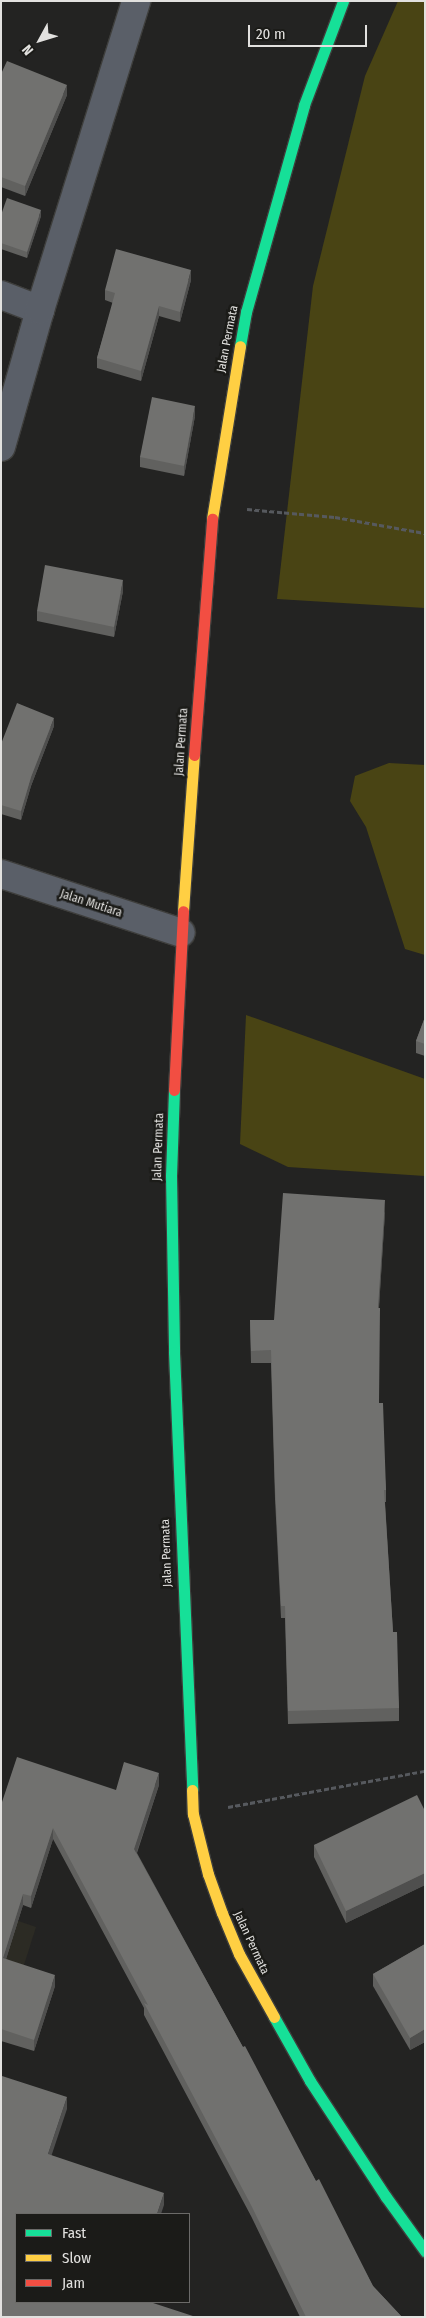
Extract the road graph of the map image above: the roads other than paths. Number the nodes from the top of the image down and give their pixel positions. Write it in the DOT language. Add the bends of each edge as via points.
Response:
graph roads {
  1 [pos="136,1"];
  2 [pos="343,1"];
  3 [pos="1,295"];
  4 [pos="40,310"];
  5 [pos="1,446"];
  6 [pos="1,874"];
  7 [pos="181,933"];
  8 [pos="425,2251"];
  1 -- 4 [label="street"];
  2 -- 7 [label="street, Jalan Permata" via="301,114 246,312 214,506"];
  3 -- 4 [label="street"];
  4 -- 5 [label="street"];
  6 -- 7 [label="street, Jalan Mutiara"];
  7 -- 8 [label="street, Jalan Permata" via="172,1185 176,1401 193,1814 208,1874 238,1954 310,2081"];
}
